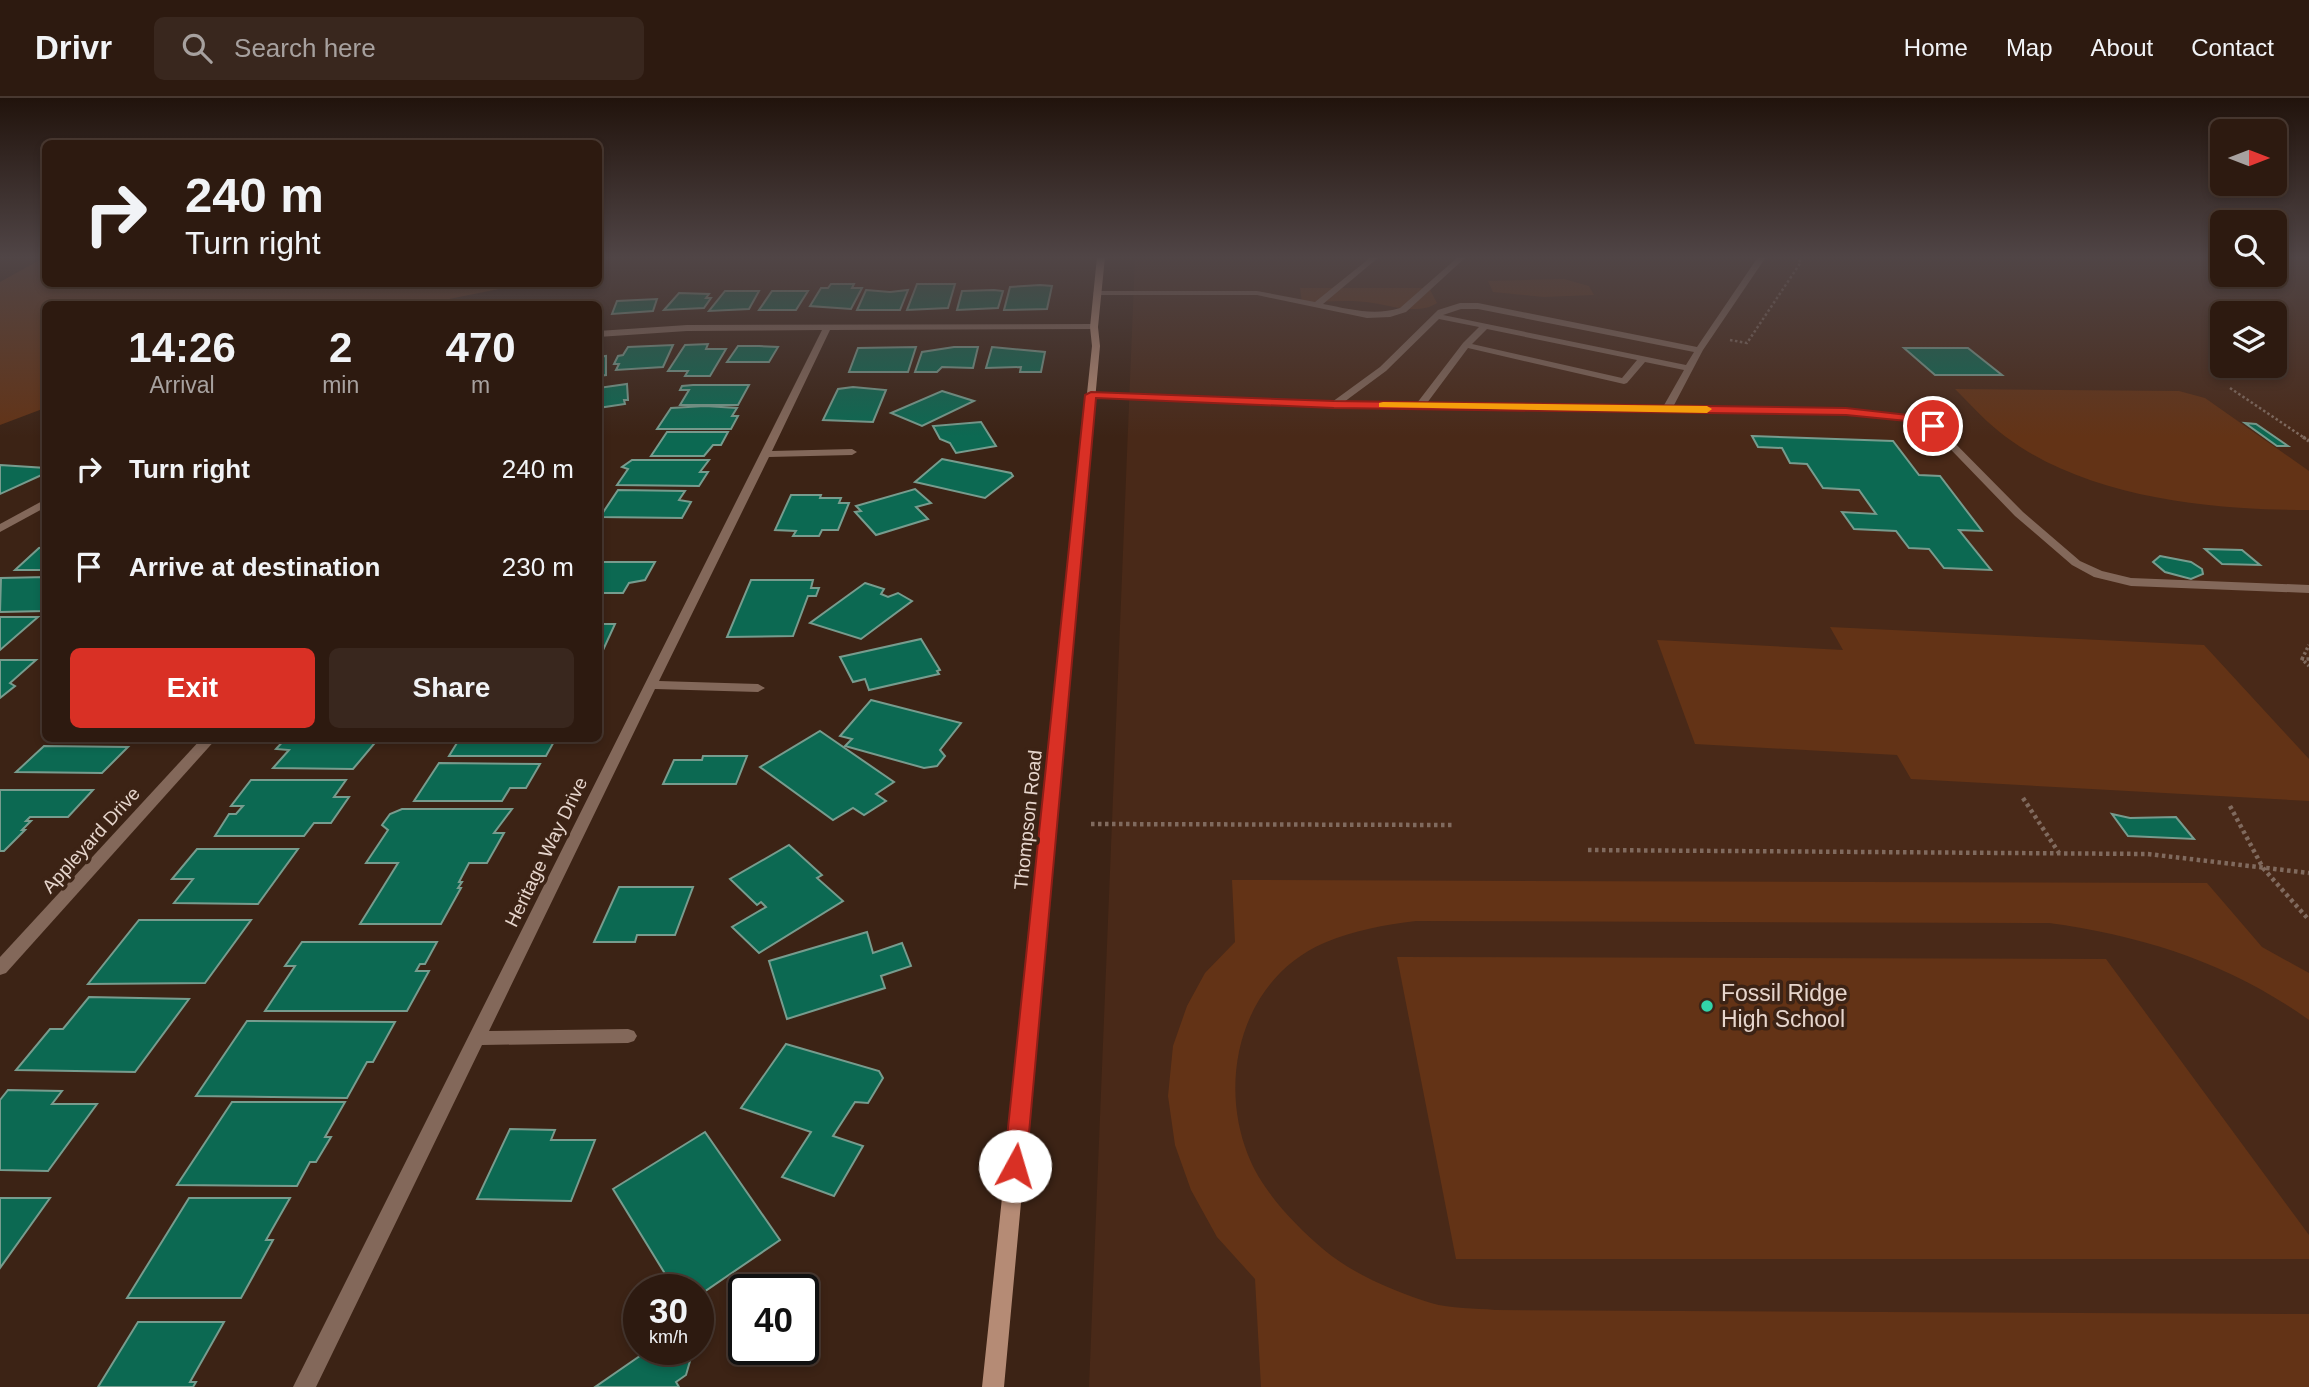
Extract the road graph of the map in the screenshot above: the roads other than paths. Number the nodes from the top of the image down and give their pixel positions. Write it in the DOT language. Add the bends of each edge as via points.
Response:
graph roads {
  1 [pos="1095,317"];
  2 [pos="1436,317"];
  3 [pos="1443,317"];
  4 [pos="1534,317"];
  5 [pos="1721,317"];
  6 [pos="1485,326"];
  7 [pos="1094,327"];
  8 [pos="827,328"];
  9 [pos="602,334"];
  10 [pos="1466,345"];
  11 [pos="1699,350"];
  12 [pos="1642,359"];
  13 [pos="1689,369"];
  14 [pos="1091,395"];
  15 [pos="1334,405"];
  16 [pos="1421,405"];
  17 [pos="1667,409"];
  18 [pos="852,452"];
  19 [pos="765,453"];
  20 [pos="42,504"];
  21 [pos="0,528"];
  22 [pos="2309,589"];
  23 [pos="652,685"];
  24 [pos="758,688"];
  25 [pos="206,742"];
  26 [pos="0,968"];
  27 [pos="628,1036"];
  28 [pos="477,1038"];
  29 [pos="304,1387"];
  30 [pos="993,1387"];
  1 -- 7 [label="street, Thompson Road"];
  2 -- 15 [label="street" via="1383,369"];
  3 -- 6 [label="street"];
  4 -- 11 [label="street"];
  5 -- 11 [label="street"];
  6 -- 10 [label="street"];
  6 -- 12 [label="street"];
  7 -- 8 [label="street"];
  7 -- 14 [label="street, Thompson Road"];
  8 -- 9 [label="street"];
  8 -- 19 [label="street, Heritage Way Drive"];
  10 -- 12 [label="street" via="1624,381"];
  10 -- 16 [label="street"];
  11 -- 13 [label="street"];
  12 -- 13 [label="street"];
  13 -- 17 [label="street"];
  14 -- 15 [label="street"];
  14 -- 30 [label="street, Thompson Road"];
  15 -- 16 [label="street"];
  16 -- 17 [label="street"];
  17 -- 22 [label="street" via="1846,412 1908,418 1933,426 2019,514 2076,564 2098,574 2130,582"];
  18 -- 19 [label="street"];
  19 -- 23 [label="street, Heritage Way Drive"];
  20 -- 21 [label="street"];
  23 -- 24 [label="street"];
  23 -- 28 [label="street, Heritage Way Drive"];
  25 -- 26 [label="street, Appleyard Drive"];
  27 -- 28 [label="street"];
  28 -- 29 [label="street, Heritage Way Drive"];
}
